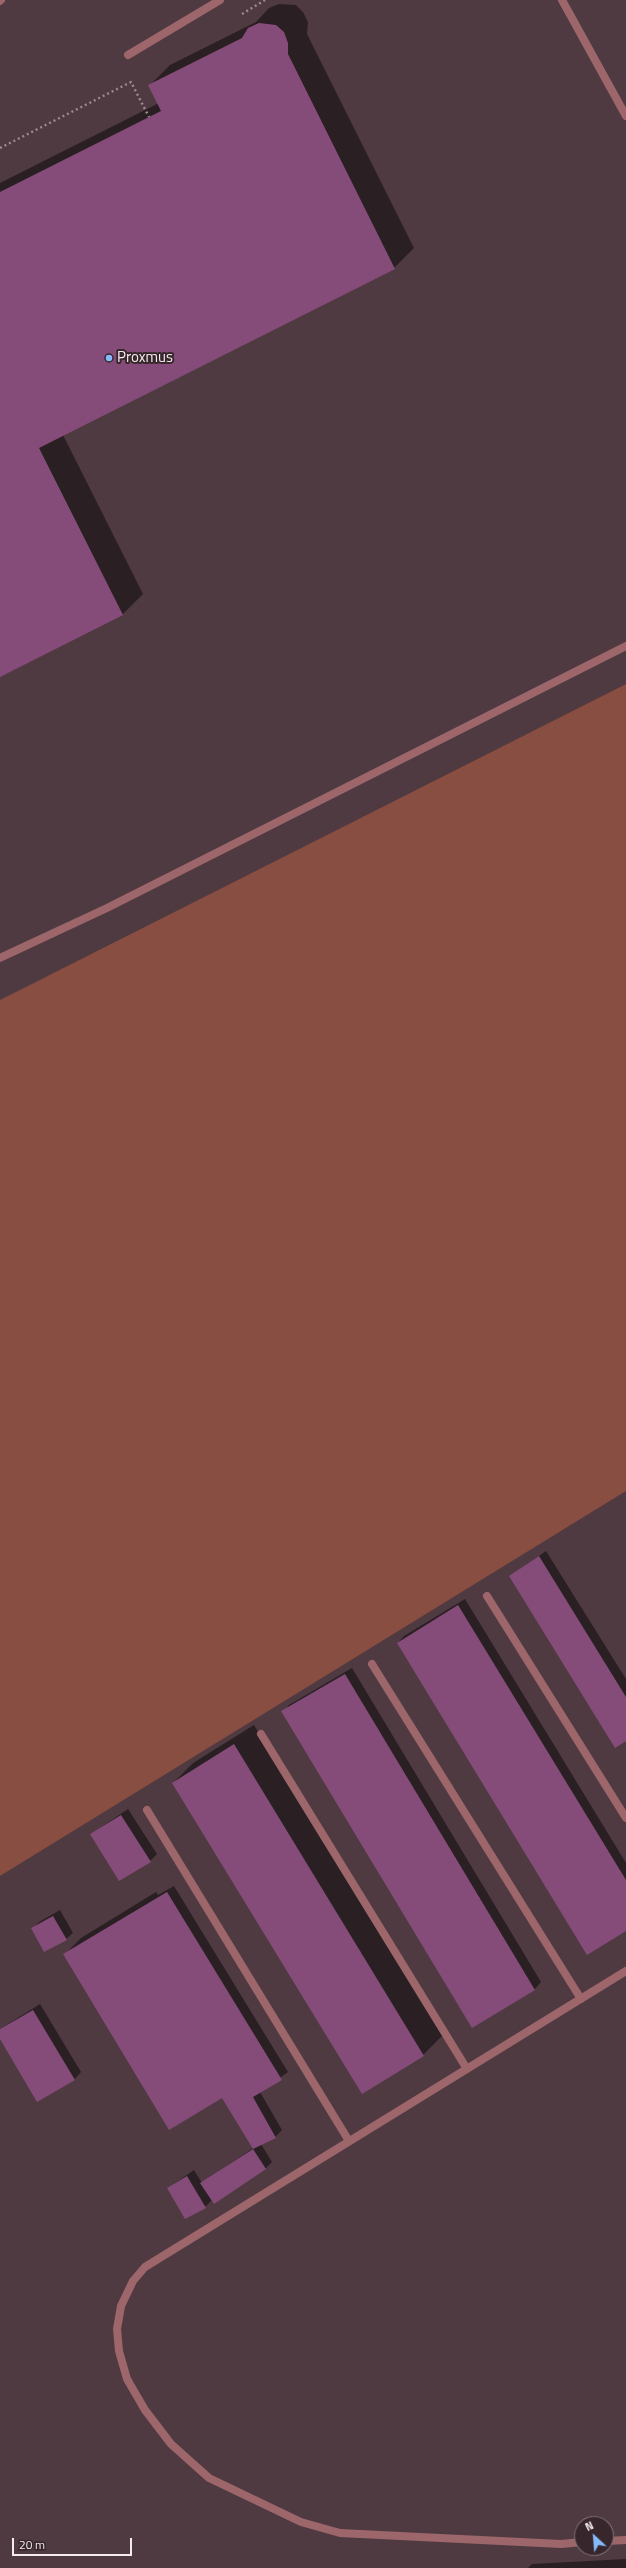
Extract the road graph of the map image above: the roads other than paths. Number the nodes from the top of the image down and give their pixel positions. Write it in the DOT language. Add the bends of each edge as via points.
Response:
graph roads {
  1 [pos="220,0"];
  2 [pos="562,0"];
  3 [pos="128,55"];
  4 [pos="626,116"];
  5 [pos="626,646"];
  6 [pos="0,958"];
  7 [pos="488,1596"];
  8 [pos="372,1664"];
  9 [pos="261,1734"];
  10 [pos="147,1810"];
  11 [pos="626,1818"];
  12 [pos="626,1971"];
  13 [pos="581,1999"];
  14 [pos="466,2069"];
  15 [pos="349,2141"];
  16 [pos="626,2540"];
  17 [pos="614,2541"];
  18 [pos="574,2543"];
  1 -- 3 [label="lane"];
  2 -- 4 [label="lane"];
  5 -- 6 [label="lane" via="107,908"];
  7 -- 11 [label="lane"];
  8 -- 13 [label="lane"];
  9 -- 14 [label="lane"];
  10 -- 15 [label="lane"];
  12 -- 13 [label="lane"];
  13 -- 14 [label="lane"];
  14 -- 15 [label="lane"];
  15 -- 18 [label="lane" via="145,2267 133,2281 121,2306 117,2329 127,2379 145,2410 171,2444 209,2478 301,2522 340,2533"];
  16 -- 17 [label="lane"];
}
